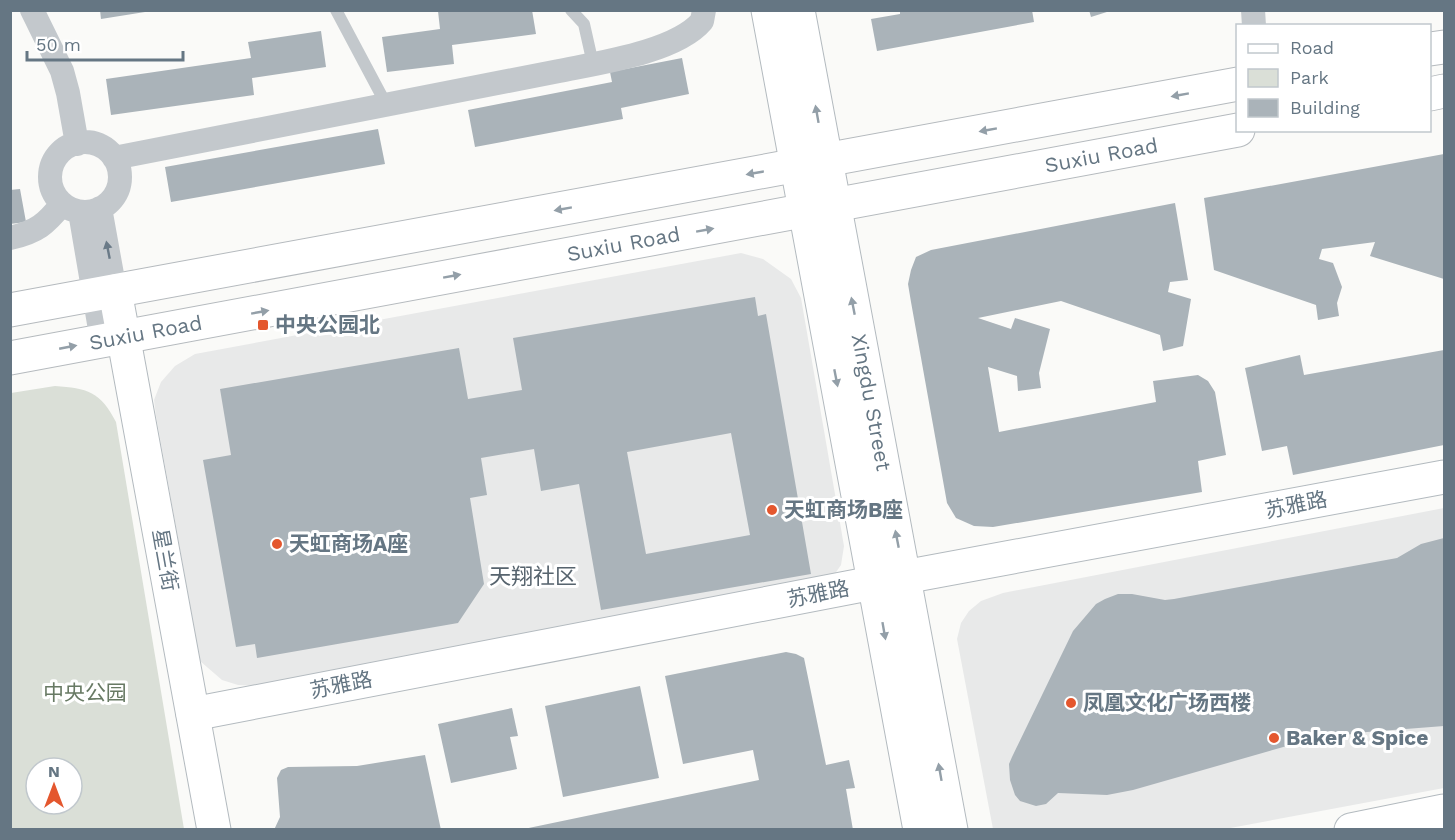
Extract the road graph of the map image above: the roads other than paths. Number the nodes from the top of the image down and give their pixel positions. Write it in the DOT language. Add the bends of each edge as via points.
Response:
graph roads {
  1 [pos="32,10"];
  2 [pos="336,10"];
  3 [pos="571,10"];
  4 [pos="704,10"];
  5 [pos="768,10"];
  6 [pos="798,10"];
  7 [pos="593,64"];
  8 [pos="1236,84"];
  9 [pos="386,104"];
  10 [pos="1236,130"];
  11 [pos="77,144"];
  12 [pos="114,158"];
  13 [pos="811,163"];
  14 [pos="81,208"];
  15 [pos="820,209"];
  16 [pos="10,238"];
  17 [pos="105,293"];
  18 [pos="10,310"];
  19 [pos="113,339"];
  20 [pos="10,358"];
  21 [pos="1444,477"];
  22 [pos="890,580"];
  23 [pos="193,714"];
  24 [pos="1444,811"];
  25 [pos="214,830"];
  26 [pos="920,830"];
  27 [pos="951,830"];
  28 [pos="1351,830"];
  1 -- 11 [label="street" via="62,71"];
  2 -- 9 [label="lane"];
  3 -- 7 [label="lane" via="584,24"];
  4 -- 7 [label="street" via="698,25 673,40"];
  5 -- 13 [label="main road, Xingdu Street"];
  13 -- 6 [label="main road, Xingdu Street, one-way"];
  7 -- 9 [label="street"];
  8 -- 13 [label="main road, one-way"];
  9 -- 12 [label="street"];
  10 -- 15 [label="main road, Suxiu Road"];
  11 -- 12 [label="street" via="101,147"];
  11 -- 14 [label="street" via="60,153 51,169 52,188"];
  12 -- 14 [label="street" via="119,172 112,200"];
  13 -- 15 [label="main road, Xingdu Street"];
  13 -- 17 [label="main road, one-way"];
  14 -- 16 [label="street"];
  14 -- 17 [label="street"];
  19 -- 15 [label="main road, Suxiu Road, one-way"];
  15 -- 22 [label="main road, Xingdu Street"];
  17 -- 18 [label="main road"];
  17 -- 19 [label="main road, 星兰街"];
  20 -- 19 [label="main road, Suxiu Road, one-way"];
  19 -- 23 [label="main road, 星兰街"];
  21 -- 22 [label="main road, 苏雅路"];
  22 -- 23 [label="main road, 苏雅路"];
  22 -- 26 [label="main road, Xingdu Street, one-way"];
  27 -- 22 [label="main road, Xingdu Street, one-way"];
  23 -- 25 [label="main road, 星兰街"];
  24 -- 28 [label="main road"];
}
